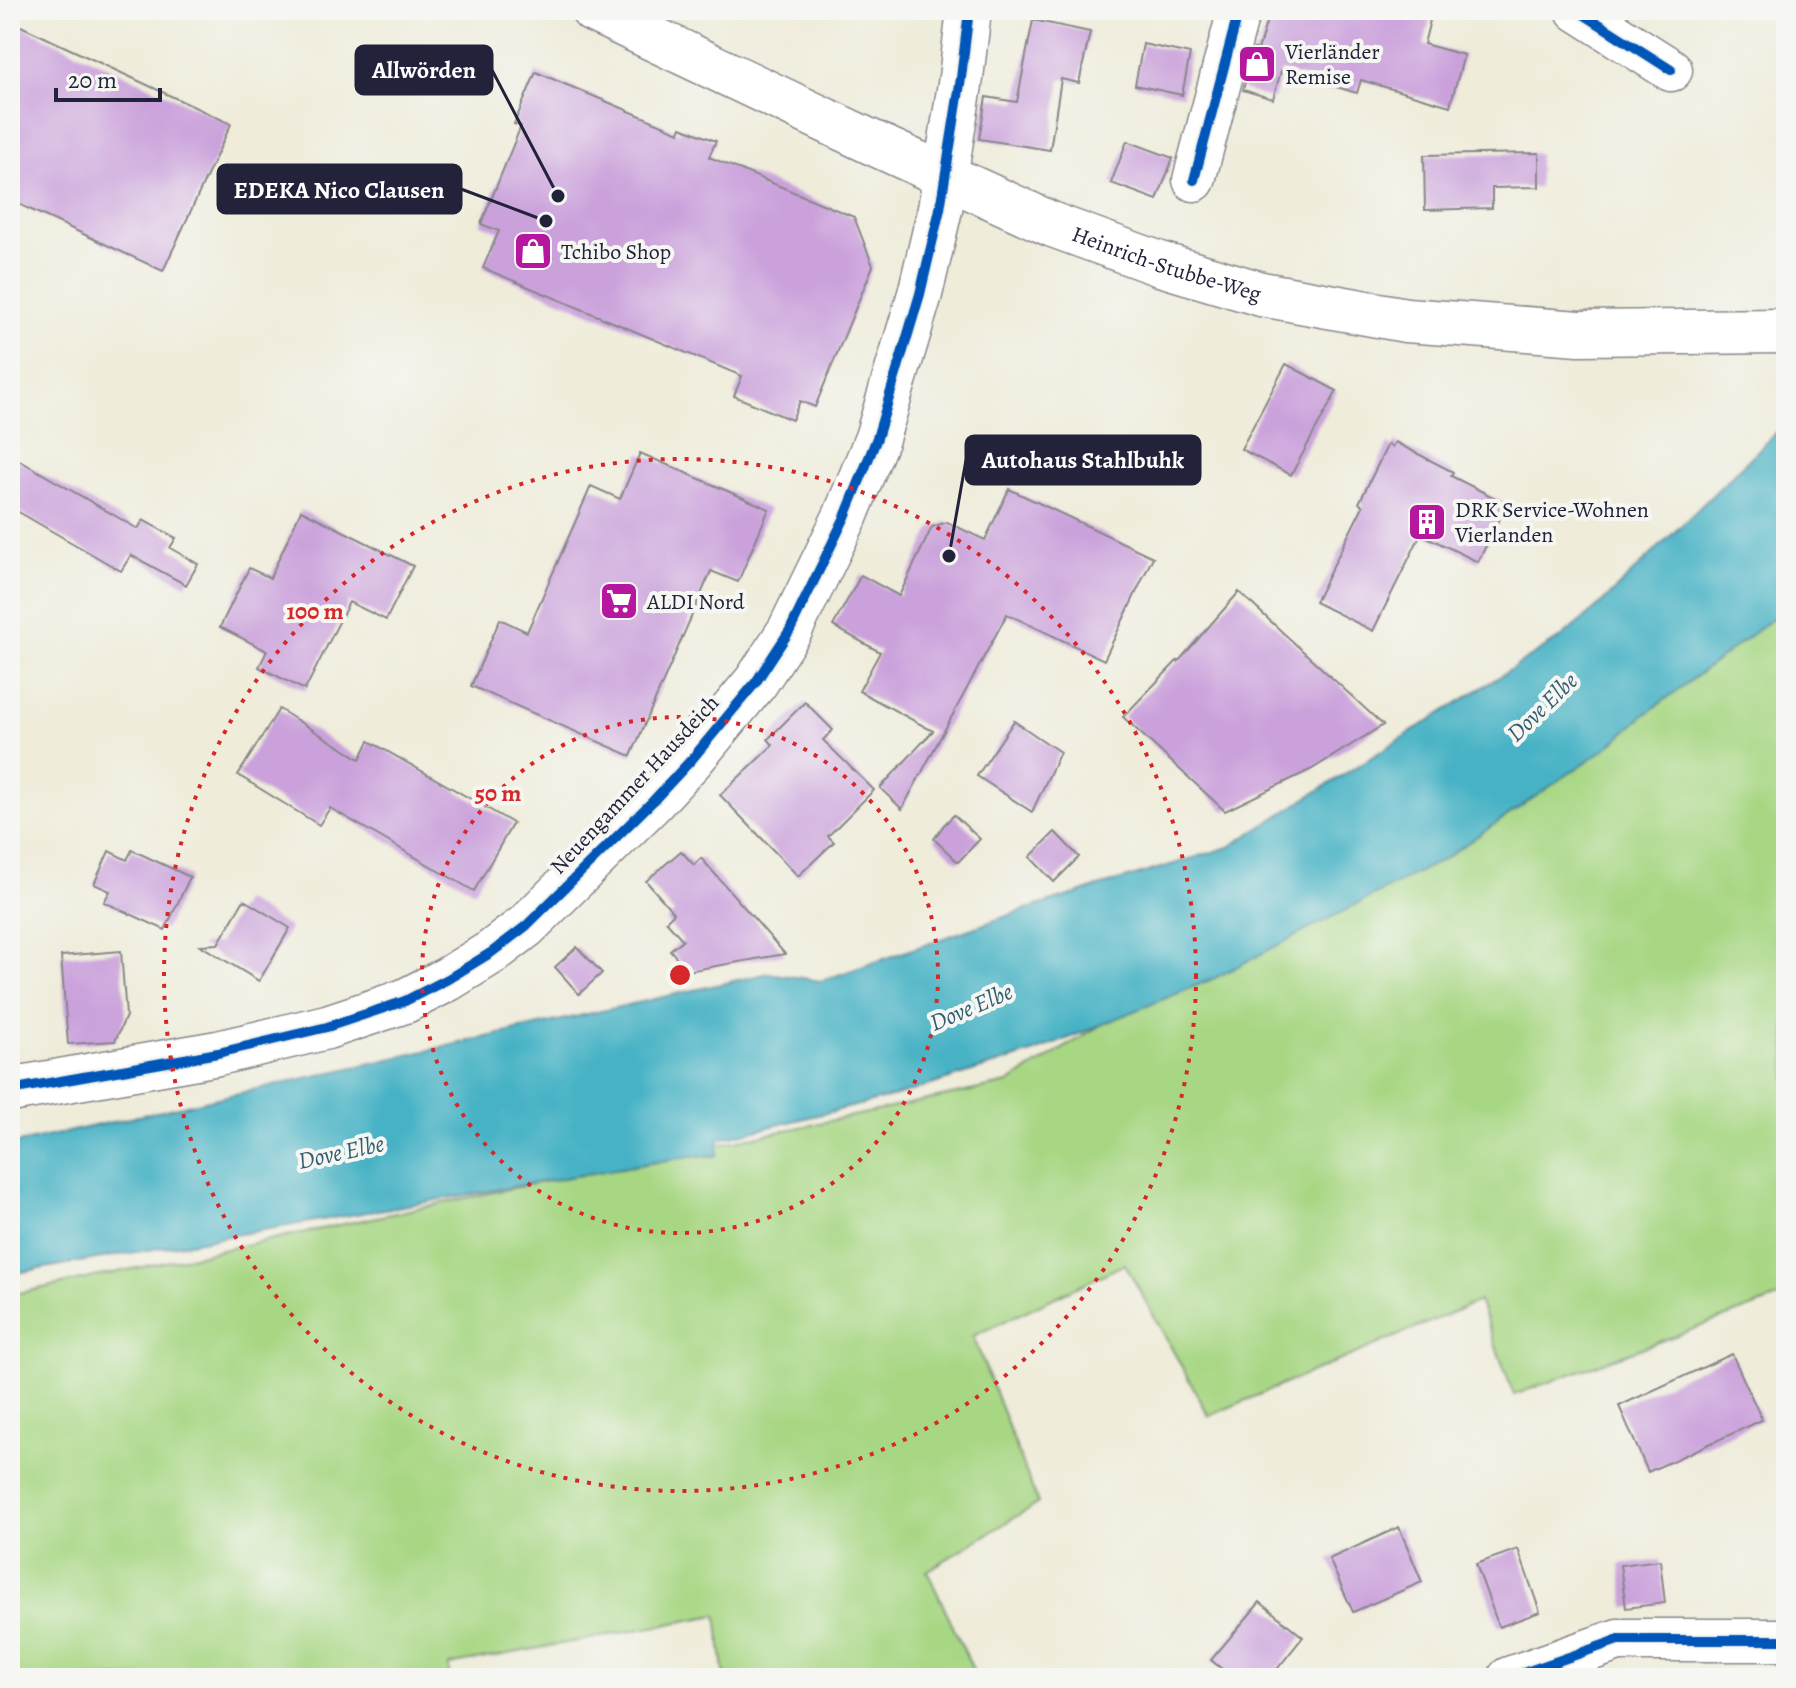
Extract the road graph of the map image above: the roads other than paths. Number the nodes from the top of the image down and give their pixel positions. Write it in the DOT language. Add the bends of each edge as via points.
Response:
graph roads {
  1 [pos="593,10"];
  2 [pos="969,10"];
  3 [pos="1239,10"];
  4 [pos="1577,10"];
  5 [pos="1671,70"];
  6 [pos="946,176"];
  7 [pos="1194,180"];
  8 [pos="1786,331"];
  9 [pos="10,1090"];
  10 [pos="1786,1640"];
  11 [pos="1509,1678"];
  1 -- 6 [label="street, Heinrich-Stubbe-Weg"];
  2 -- 6 [label="street, Neuengammer Hausdeich"];
  3 -- 7 [label="street"];
  4 -- 5 [label="street"];
  6 -- 8 [label="street, Heinrich-Stubbe-Weg" via="1125,252 1261,294 1406,320 1563,332"];
  6 -- 9 [label="street, Neuengammer Hausdeich" via="920,294 877,438 790,630 756,682 692,759 526,926 448,979 357,1018 218,1053"];
  10 -- 11 [label="street" via="1618,1640"];
}
